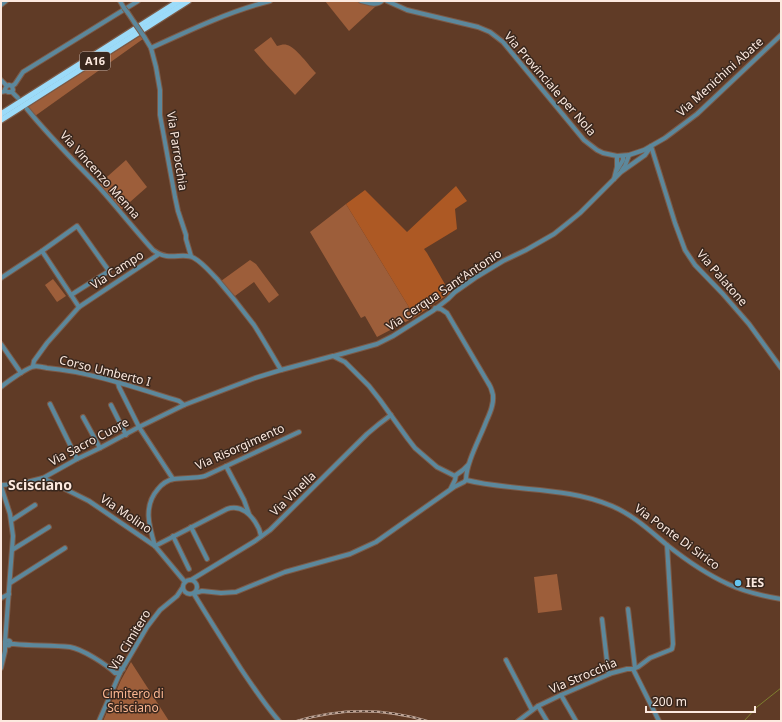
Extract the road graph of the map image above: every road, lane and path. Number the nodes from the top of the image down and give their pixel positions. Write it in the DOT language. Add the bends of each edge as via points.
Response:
graph roads {
  1 [pos="120,1"];
  2 [pos="138,1"];
  3 [pos="179,1"];
  4 [pos="188,1"];
  5 [pos="270,1"];
  6 [pos="361,1"];
  7 [pos="382,1"];
  8 [pos="387,1"];
  9 [pos="781,35"];
  10 [pos="151,48"];
  11 [pos="1,80"];
  12 [pos="7,86"];
  13 [pos="12,86"];
  14 [pos="6,91"];
  15 [pos="1,92"];
  16 [pos="12,92"];
  17 [pos="18,98"];
  18 [pos="27,109"];
  19 [pos="1,114"];
  20 [pos="1,120"];
  21 [pos="651,146"];
  22 [pos="629,155"];
  23 [pos="617,156"];
  24 [pos="623,156"];
  25 [pos="621,172"];
  26 [pos="616,173"];
  27 [pos="614,180"];
  28 [pos="42,251"];
  29 [pos="159,254"];
  30 [pos="191,256"];
  31 [pos="1,278"];
  32 [pos="71,295"];
  33 [pos="444,304"];
  34 [pos="79,307"];
  35 [pos="436,308"];
  36 [pos="441,309"];
  37 [pos="447,313"];
  38 [pos="1,344"];
  39 [pos="333,356"];
  40 [pos="33,366"];
  41 [pos="781,368"];
  42 [pos="281,370"];
  43 [pos="21,374"];
  44 [pos="118,383"];
  45 [pos="1,387"];
  46 [pos="50,404"];
  47 [pos="111,405"];
  48 [pos="184,406"];
  49 [pos="391,415"];
  50 [pos="83,417"];
  51 [pos="139,427"];
  52 [pos="299,432"];
  53 [pos="126,435"];
  54 [pos="100,448"];
  55 [pos="78,459"];
  56 [pos="469,464"];
  57 [pos="226,466"];
  58 [pos="456,476"];
  59 [pos="43,478"];
  60 [pos="466,478"];
  61 [pos="173,479"];
  62 [pos="461,484"];
  63 [pos="1,486"];
  64 [pos="450,490"];
  65 [pos="35,505"];
  66 [pos="249,515"];
  67 [pos="12,520"];
  68 [pos="49,527"];
  69 [pos="258,527"];
  70 [pos="191,528"];
  71 [pos="267,532"];
  72 [pos="173,536"];
  73 [pos="262,536"];
  74 [pos="667,545"];
  75 [pos="154,546"];
  76 [pos="65,548"];
  77 [pos="12,550"];
  78 [pos="207,559"];
  79 [pos="189,569"];
  80 [pos="200,575"];
  81 [pos="191,580"];
  82 [pos="185,582"];
  83 [pos="10,583"];
  84 [pos="198,586"];
  85 [pos="183,587"];
  86 [pos="213,592"];
  87 [pos="194,593"];
  88 [pos="9,594"];
  89 [pos="188,594"];
  90 [pos="1,598"];
  91 [pos="175,598"];
  92 [pos="781,599"];
  93 [pos="628,609"];
  94 [pos="602,619"];
  95 [pos="9,643"];
  96 [pos="506,660"];
  97 [pos="1,668"];
  98 [pos="111,669"];
  99 [pos="123,669"];
  100 [pos="634,669"];
  101 [pos="120,673"];
  102 [pos="609,674"];
  103 [pos="116,684"];
  104 [pos="561,695"];
  105 [pos="538,706"];
  106 [pos="532,710"];
  107 [pos="99,721"];
  108 [pos="280,721"];
  109 [pos="518,721"];
  110 [pos="547,721"];
  111 [pos="576,721"];
  112 [pos="659,721"];
  1 -- 10 [label="street, Via Parrocchia, bridge"];
  2 -- 13 [label="street" via="23,72"];
  3 -- 19 [label="highway, A16"];
  4 -- 20 [label="highway, A16"];
  5 -- 10 [label="street" via="218,19"];
  6 -- 7 [label="street" via="376,4"];
  8 -- 23 [label="street, Via Provinciale per Nola" via="407,10 466,23 490,32 503,42 584,140 596,150"];
  9 -- 21 [label="street, Via Menichini Abate" via="698,114"];
  10 -- 30 [label="street, Via Parrocchia" via="160,90 160,114 174,197"];
  11 -- 12 [label="street"];
  12 -- 13 [label="street"];
  12 -- 14 [label="street"];
  13 -- 16 [label="street"];
  14 -- 15 [label="street"];
  14 -- 16 [label="street"];
  16 -- 17 [label="street"];
  18 -- 29 [label="street, Via Vincenzo Menna"];
  21 -- 22 [label="street, Via Provinciale per Nola"];
  21 -- 25 [label="street, Via Cerqua Sant'Antonio" via="645,155"];
  21 -- 41 [label="street, Via Palatone" via="685,250 695,265 748,324"];
  22 -- 24 [label="street, Via Provinciale per Nola"];
  22 -- 25 [label="street, Via Cerqua Sant'Antonio"];
  23 -- 24 [label="street, Via Provinciale per Nola"];
  23 -- 26 [label="street, Via Cerqua Sant'Antonio"];
  24 -- 26 [label="street, Via Cerqua Sant'Antonio"];
  25 -- 27 [label="street, Via Cerqua Sant'Antonio"];
  26 -- 27 [label="street, Via Cerqua Sant'Antonio"];
  27 -- 33 [label="street, Via Cerqua Sant'Antonio" via="554,234 474,278"];
  28 -- 31 [label="street"];
  28 -- 32 [label="street"];
  28 -- 32 [label="street, Via Campo" via="77,226 109,271"];
  29 -- 30 [label="street, Via Campo" via="168,257"];
  29 -- 34 [label="street, Via Campo"];
  30 -- 42 [label="street" via="232,296 254,325"];
  32 -- 34 [label="street"];
  33 -- 35 [label="street, Via Cerqua Sant'Antonio"];
  33 -- 36 [label="street"];
  33 -- 37 [label="street"];
  34 -- 40 [label="street, Via Campo" via="47,343"];
  35 -- 36 [label="street"];
  35 -- 39 [label="street, Via Cerqua Sant'Antonio" via="377,344"];
  36 -- 37 [label="street"];
  37 -- 56 [label="street" via="493,395 490,412"];
  38 -- 43 [label="street"];
  39 -- 42 [label="street, Via Cerqua Sant'Antonio"];
  39 -- 49 [label="street" via="345,362 356,373"];
  40 -- 43 [label="street"];
  40 -- 44 [label="street, Corso Umberto I" via="83,373"];
  42 -- 48 [label="street, Via Sacro Cuore" via="229,387"];
  43 -- 45 [label="street"];
  44 -- 48 [label="street, Corso Umberto I" via="179,401"];
  44 -- 51 [label="street"];
  46 -- 55 [label="street"];
  47 -- 53 [label="street"];
  48 -- 51 [label="street, Via Sacro Cuore"];
  49 -- 58 [label="street" via="408,439 430,462"];
  49 -- 71 [label="street, Via Vinella"];
  50 -- 54 [label="street"];
  51 -- 53 [label="street, Via Sacro Cuore"];
  51 -- 61 [label="street"];
  52 -- 57 [label="street, Via Risorgimento"];
  53 -- 54 [label="street, Via Sacro Cuore"];
  54 -- 55 [label="street, Via Sacro Cuore"];
  55 -- 59 [label="street, Via Sacro Cuore"];
  56 -- 58 [label="street"];
  56 -- 60 [label="street"];
  57 -- 61 [label="street, Via Risorgimento" via="199,478"];
  57 -- 66 [label="street"];
  58 -- 60 [label="street, Via Ponte Di Sirico" via="462,472"];
  58 -- 62 [label="street" via="458,483"];
  58 -- 64 [label="street"];
  59 -- 63 [label="street, Via Sacro Cuore"];
  59 -- 75 [label="street, Via Molino" via="89,502"];
  60 -- 62 [label="street"];
  60 -- 74 [label="street, Via Ponte Di Sirico" via="485,484 569,493 601,502 632,516"];
  61 -- 75 [label="street" via="161,485 150,501 149,521"];
  62 -- 64 [label="street"];
  63 -- 67 [label="street"];
  64 -- 86 [label="street" via="376,542 354,553 285,572 236,592"];
  65 -- 67 [label="street"];
  66 -- 69 [label="street"];
  66 -- 70 [label="street" via="239,508 231,508"];
  67 -- 77 [label="street"];
  68 -- 77 [label="street"];
  69 -- 71 [label="street"];
  69 -- 73 [label="street"];
  70 -- 72 [label="street"];
  70 -- 78 [label="street"];
  71 -- 73 [label="street, Via Vinella"];
  72 -- 75 [label="street"];
  72 -- 79 [label="street"];
  73 -- 80 [label="street, Via Vinella"];
  74 -- 92 [label="street, Via Ponte Di Sirico" via="700,569 729,585"];
  74 -- 100 [label="street, Via Strocchia" via="673,646"];
  75 -- 82 [label="street, Via Molino"];
  76 -- 83 [label="street"];
  77 -- 83 [label="street"];
  80 -- 81 [label="street, Via Vinella"];
  80 -- 84 [label="street"];
  81 -- 82 [label="street"];
  81 -- 84 [label="street"];
  82 -- 85 [label="street"];
  83 -- 88 [label="street"];
  84 -- 86 [label="street"];
  84 -- 87 [label="street"];
  85 -- 89 [label="street" via="184,592"];
  85 -- 91 [label="street"];
  86 -- 87 [label="street"];
  87 -- 89 [label="street"];
  87 -- 108 [label="street" via="259,696"];
  88 -- 90 [label="street"];
  88 -- 95 [label="street"];
  89 -- 91 [label="street"];
  91 -- 99 [label="street, Via Cimitero" via="160,610"];
  93 -- 100 [label="street"];
  94 -- 102 [label="street"];
  95 -- 97 [label="street"];
  95 -- 98 [label="street" via="71,648 83,652"];
  96 -- 106 [label="street"];
  98 -- 99 [label="street"];
  98 -- 101 [label="street" via="117,674"];
  98 -- 103 [label="street"];
  99 -- 101 [label="street, Via Cimitero"];
  100 -- 102 [label="street, Via Strocchia"];
  100 -- 112 [label="street"];
  101 -- 103 [label="street, Via Cimitero"];
  102 -- 104 [label="street, Via Strocchia"];
  103 -- 107 [label="street, Via Cimitero"];
  104 -- 105 [label="street, Via Strocchia"];
  104 -- 111 [label="street"];
  105 -- 106 [label="street, Via Strocchia"];
  105 -- 110 [label="street"];
  106 -- 109 [label="street, Via Strocchia"];
}
